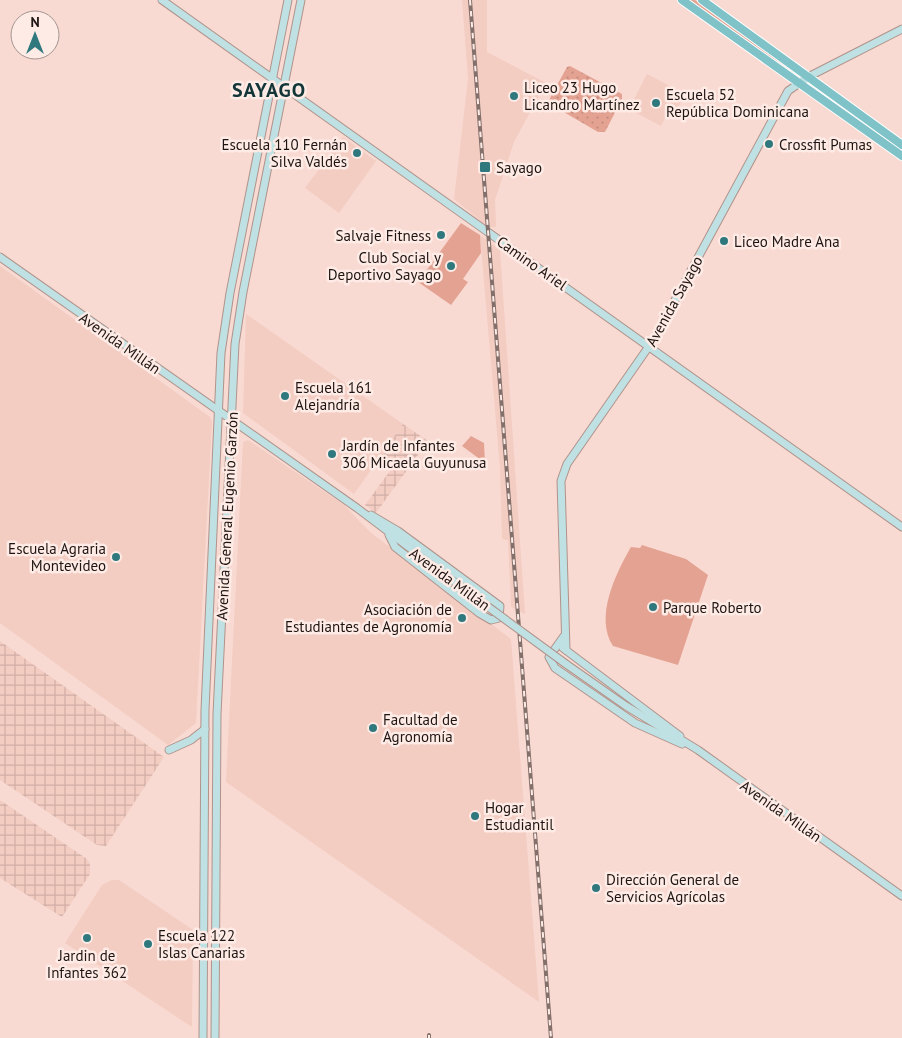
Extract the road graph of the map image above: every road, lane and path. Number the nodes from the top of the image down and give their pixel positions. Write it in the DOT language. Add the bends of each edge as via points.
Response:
graph roads {
  1 [pos="162,0"];
  2 [pos="288,0"];
  3 [pos="301,0"];
  4 [pos="682,0"];
  5 [pos="702,0"];
  6 [pos="902,30"];
  7 [pos="808,77"];
  8 [pos="273,78"];
  9 [pos="797,82"];
  10 [pos="284,86"];
  11 [pos="902,146"];
  12 [pos="902,156"];
  13 [pos="0,257"];
  14 [pos="649,348"];
  15 [pos="218,412"];
  16 [pos="231,420"];
  17 [pos="357,508"];
  18 [pos="902,527"];
  19 [pos="389,534"];
  20 [pos="564,636"];
  21 [pos="558,645"];
  22 [pos="566,650"];
  23 [pos="205,729"];
  24 [pos="685,742"];
  25 [pos="169,750"];
  26 [pos="698,750"];
  27 [pos="902,896"];
  28 [pos="203,1038"];
  29 [pos="215,1038"];
  1 -- 8 [label="main road, Camino Ariel"];
  2 -- 8 [label="main road, Avenida General Eugenio Garzón"];
  3 -- 10 [label="main road, Avenida General Eugenio Garzón"];
  4 -- 9 [label="main road"];
  5 -- 7 [label="main road"];
  6 -- 7 [label="main road, Avenida Sayago"];
  7 -- 9 [label="main road, Avenida Sayago"];
  7 -- 11 [label="main road"];
  8 -- 10 [label="main road, Camino Ariel"];
  8 -- 15 [label="main road, Avenida General Eugenio Garzón" via="223,332"];
  9 -- 12 [label="main road"];
  9 -- 14 [label="main road, Avenida Sayago" via="788,91"];
  10 -- 14 [label="main road, Camino Ariel"];
  10 -- 16 [label="main road, Avenida General Eugenio Garzón" via="238,315"];
  13 -- 15 [label="main road, Avenida Millán"];
  14 -- 18 [label="main road, Camino Ariel"];
  14 -- 20 [label="main road, Avenida Sayago" via="563,474"];
  15 -- 16 [label="main road, Avenida Millán"];
  15 -- 23 [label="main road, Avenida General Eugenio Garzón"];
  16 -- 17 [label="main road, Avenida Millán"];
  16 -- 29 [label="main road, Avenida General Eugenio Garzón" via="217,714"];
  17 -- 19 [label="main road, Avenida Millán"];
  17 -- 19 [label="main road" via="398,531 500,606 499,618 491,620 479,613 395,547"];
  19 -- 24 [label="main road, Avenida Millán, bridge" via="566,664"];
  20 -- 21 [label="main road"];
  20 -- 22 [label="main road, Avenida Sayago"];
  21 -- 22 [label="main road"];
  21 -- 26 [label="main road" via="549,657 555,668 636,722"];
  22 -- 24 [label="main road" via="675,730"];
  23 -- 25 [label="main road" via="192,740"];
  23 -- 28 [label="main road, Avenida General Eugenio Garzón"];
  24 -- 26 [label="main road, Avenida Millán"];
  26 -- 27 [label="main road, Avenida Millán"];
}
